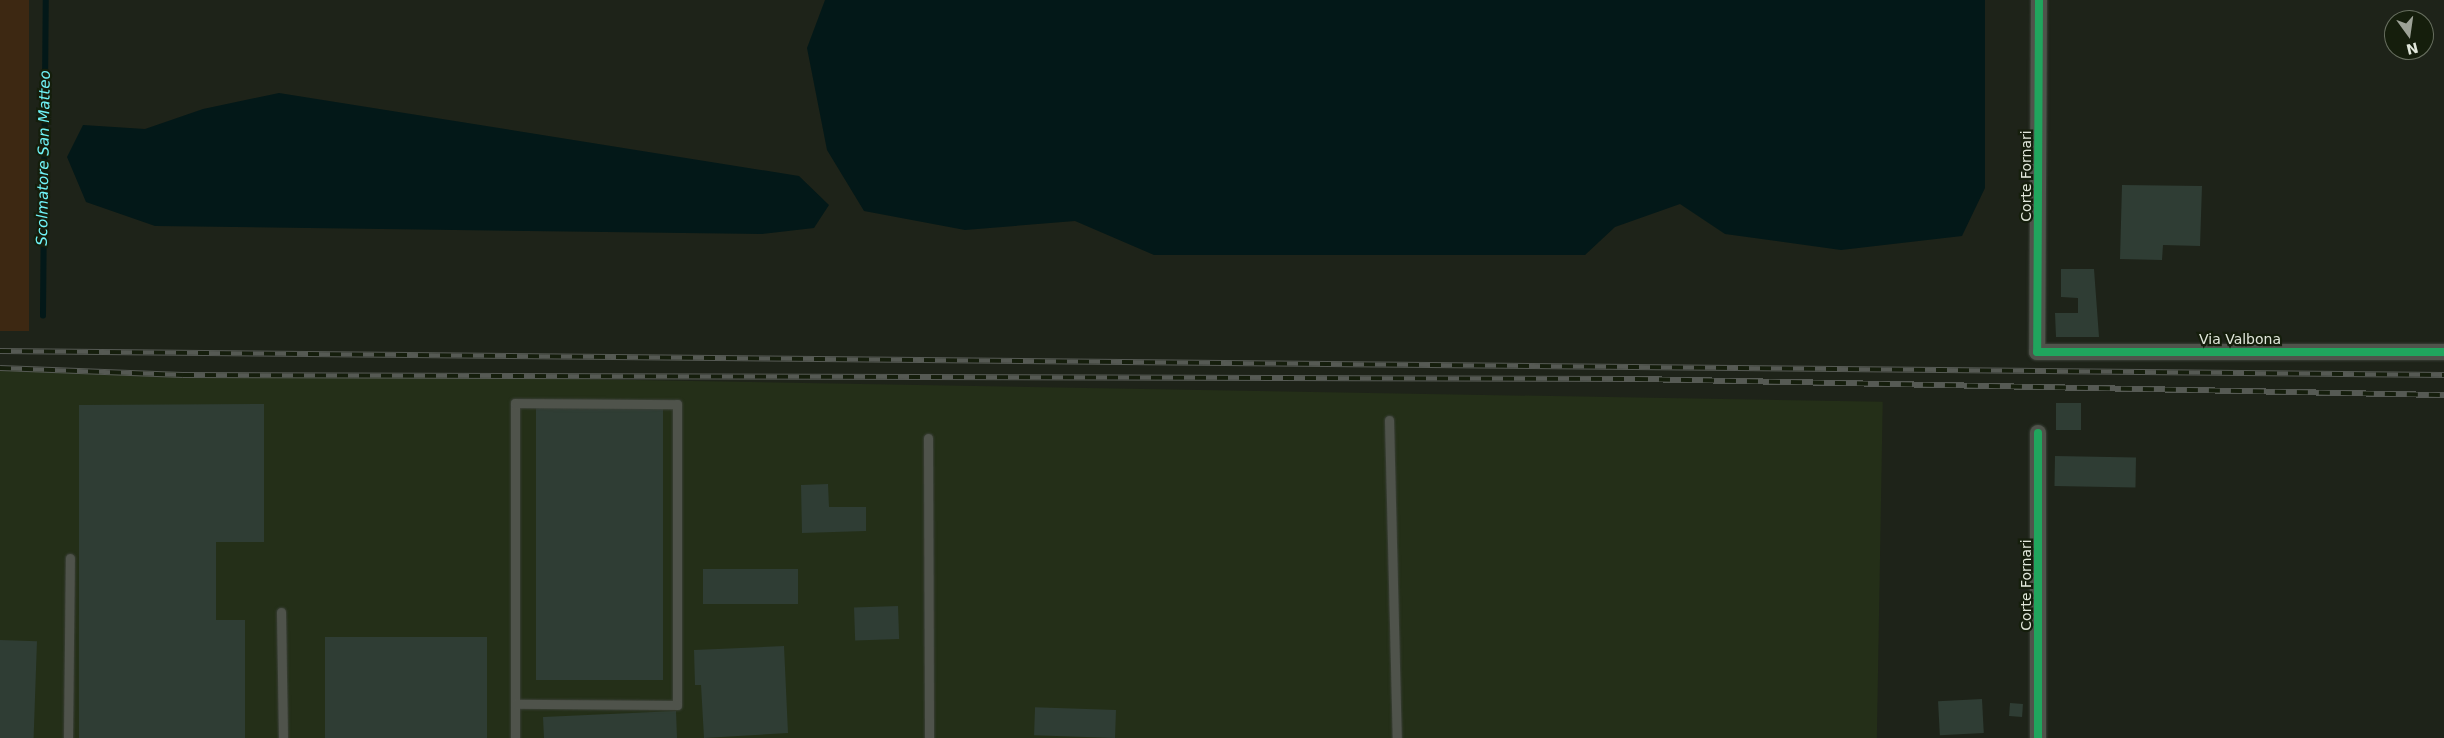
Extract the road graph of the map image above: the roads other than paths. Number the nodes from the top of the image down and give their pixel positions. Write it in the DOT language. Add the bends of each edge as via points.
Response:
graph roads {
  1 [pos="2039,0"];
  2 [pos="2037,352"];
  3 [pos="2444,352"];
  4 [pos="1389,420"];
  5 [pos="2038,433"];
  6 [pos="928,438"];
  7 [pos="70,558"];
  8 [pos="281,612"];
  9 [pos="515,704"];
  10 [pos="68,738"];
  11 [pos="282,738"];
  12 [pos="514,738"];
  13 [pos="929,738"];
  14 [pos="1397,738"];
  15 [pos="2038,738"];
  1 -- 2 [label="street, Corte Fornari"];
  2 -- 3 [label="street, Via Valbona"];
  4 -- 14 [label="lane"];
  5 -- 15 [label="street, Corte Fornari"];
  6 -- 13 [label="lane"];
  7 -- 10 [label="lane"];
  8 -- 11 [label="lane"];
  9 -- 9 [label="lane" via="515,403 677,404 677,704"];
  9 -- 12 [label="lane"];
}
